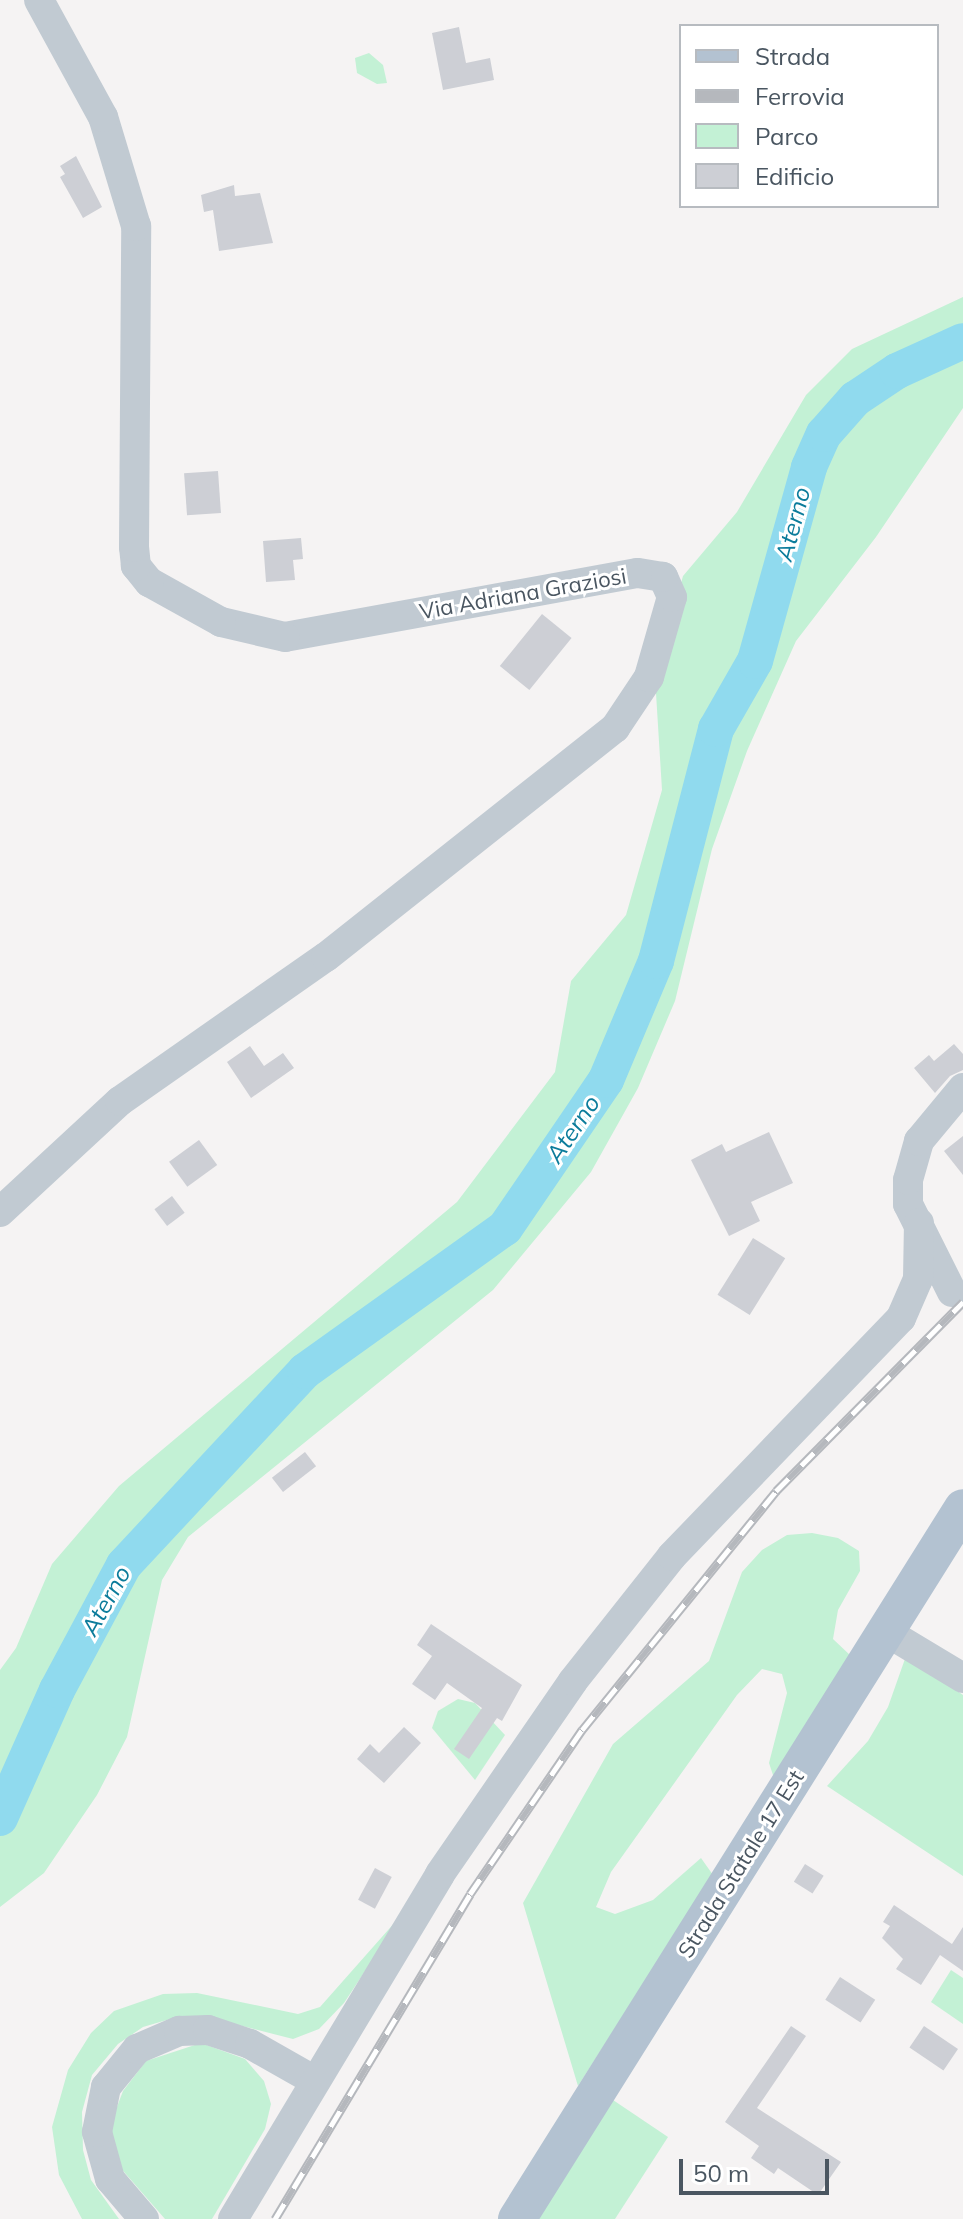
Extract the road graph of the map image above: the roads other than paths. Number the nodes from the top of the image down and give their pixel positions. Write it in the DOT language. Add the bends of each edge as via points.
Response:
graph roads {
  1 [pos="39,0"];
  2 [pos="963,1088"];
  3 [pos="0,1212"];
  4 [pos="913,1214"];
  5 [pos="952,1292"];
  6 [pos="963,1508"];
  7 [pos="885,1631"];
  8 [pos="963,1678"];
  9 [pos="315,2081"];
  10 [pos="144,2219"];
  11 [pos="233,2219"];
  12 [pos="517,2219"];
  1 -- 3 [label="street, Via Adriana Graziosi" via="103,117 134,215 139,287 134,547 136,566 149,582 221,622 285,637 637,573 663,577 672,597 649,677 615,728 326,957 120,1101"];
  2 -- 4 [label="street" via="919,1141 909,1169"];
  4 -- 5 [label="street"];
  4 -- 9 [label="street" via="899,1224 916,1286 891,1331 751,1470 607,1635 471,1825"];
  6 -- 7 [label="main road, Strada Statale 17 Est"];
  7 -- 8 [label="street"];
  7 -- 12 [label="main road, Strada Statale 17 Est"];
  9 -- 10 [label="street" via="216,2031 179,2031 137,2049 106,2087 97,2132 110,2179"];
  9 -- 11 [label="street"];
}
